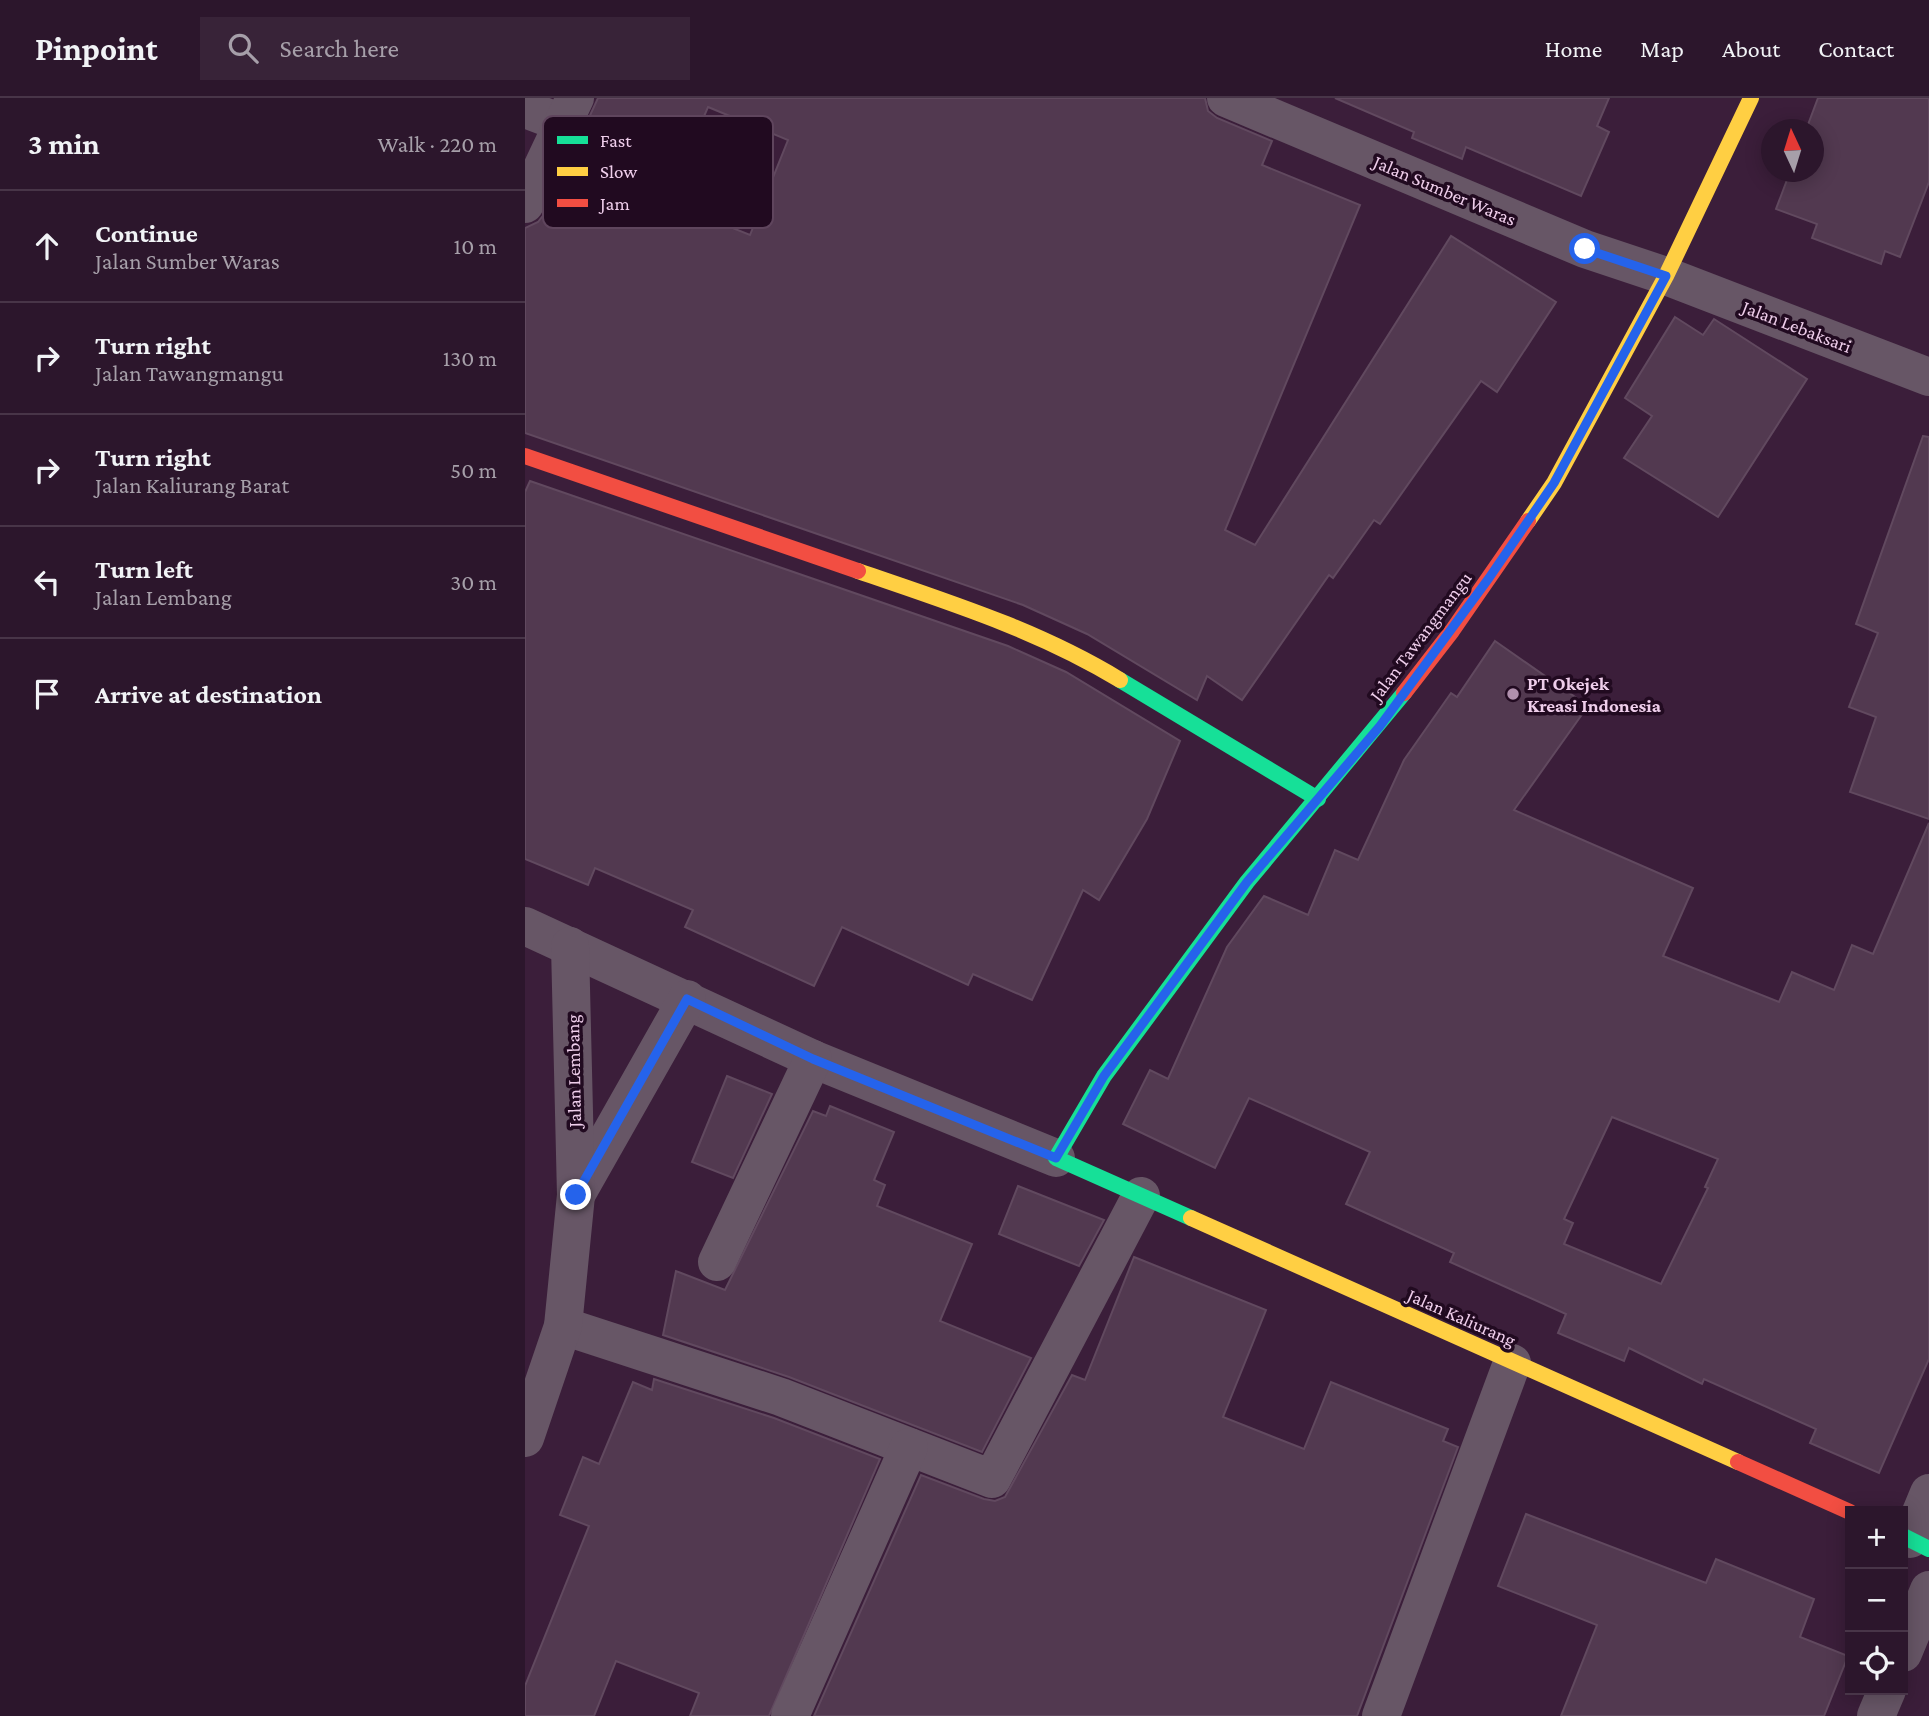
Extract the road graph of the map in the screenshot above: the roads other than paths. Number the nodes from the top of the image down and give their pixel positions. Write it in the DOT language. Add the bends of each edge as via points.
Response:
graph roads {
  1 [pos="1226,98"];
  2 [pos="1751,98"];
  3 [pos="525,109"];
  4 [pos="543,128"];
  5 [pos="543,160"];
  6 [pos="525,204"];
  7 [pos="1666,276"];
  8 [pos="1929,377"];
  9 [pos="525,456"];
  10 [pos="1318,799"];
  11 [pos="525,926"];
  12 [pos="571,946"];
  13 [pos="687,999"];
  14 [pos="813,1059"];
  15 [pos="1056,1158"];
  16 [pos="576,1195"];
  17 [pos="1141,1196"];
  18 [pos="717,1262"];
  19 [pos="563,1326"];
  20 [pos="1512,1363"];
  21 [pos="525,1438"];
  22 [pos="909,1447"];
  23 [pos="1929,1493"];
  24 [pos="1845,1510"];
  25 [pos="1914,1541"];
  26 [pos="1929,1590"];
  27 [pos="1908,1641"];
  28 [pos="1885,1695"];
  29 [pos="790,1716"];
  30 [pos="1381,1716"];
  31 [pos="1876,1716"];
  1 -- 7 [label="street, Jalan Sumber Waras" via="1585,249"];
  2 -- 7 [label="main road, Jalan Tawangmangu"];
  3 -- 4 [label="street"];
  5 -- 6 [label="street"];
  7 -- 8 [label="street, Jalan Lebaksari"];
  7 -- 10 [label="main road, Jalan Tawangmangu" via="1554,483 1452,631"];
  9 -- 10 [label="main road" via="1016,626 1076,653"];
  10 -- 15 [label="main road, Jalan Tawangmangu" via="1247,882 1104,1076"];
  11 -- 12 [label="street"];
  12 -- 13 [label="street"];
  12 -- 16 [label="street, Jalan Lembang"];
  13 -- 14 [label="street"];
  13 -- 16 [label="street, Jalan Lembang"];
  14 -- 15 [label="street"];
  14 -- 18 [label="street"];
  15 -- 17 [label="main road, Jalan Kaliurang"];
  16 -- 19 [label="street, Jalan Lembang"];
  17 -- 20 [label="main road, Jalan Kaliurang"];
  17 -- 22 [label="street" via="992,1479"];
  19 -- 21 [label="street, Jalan Lembang"];
  19 -- 22 [label="street" via="781,1397"];
  20 -- 24 [label="main road, Jalan Kaliurang"];
  20 -- 30 [label="street"];
  22 -- 29 [label="street"];
  23 -- 25 [label="street"];
  26 -- 27 [label="street"];
  28 -- 31 [label="street"];
}
